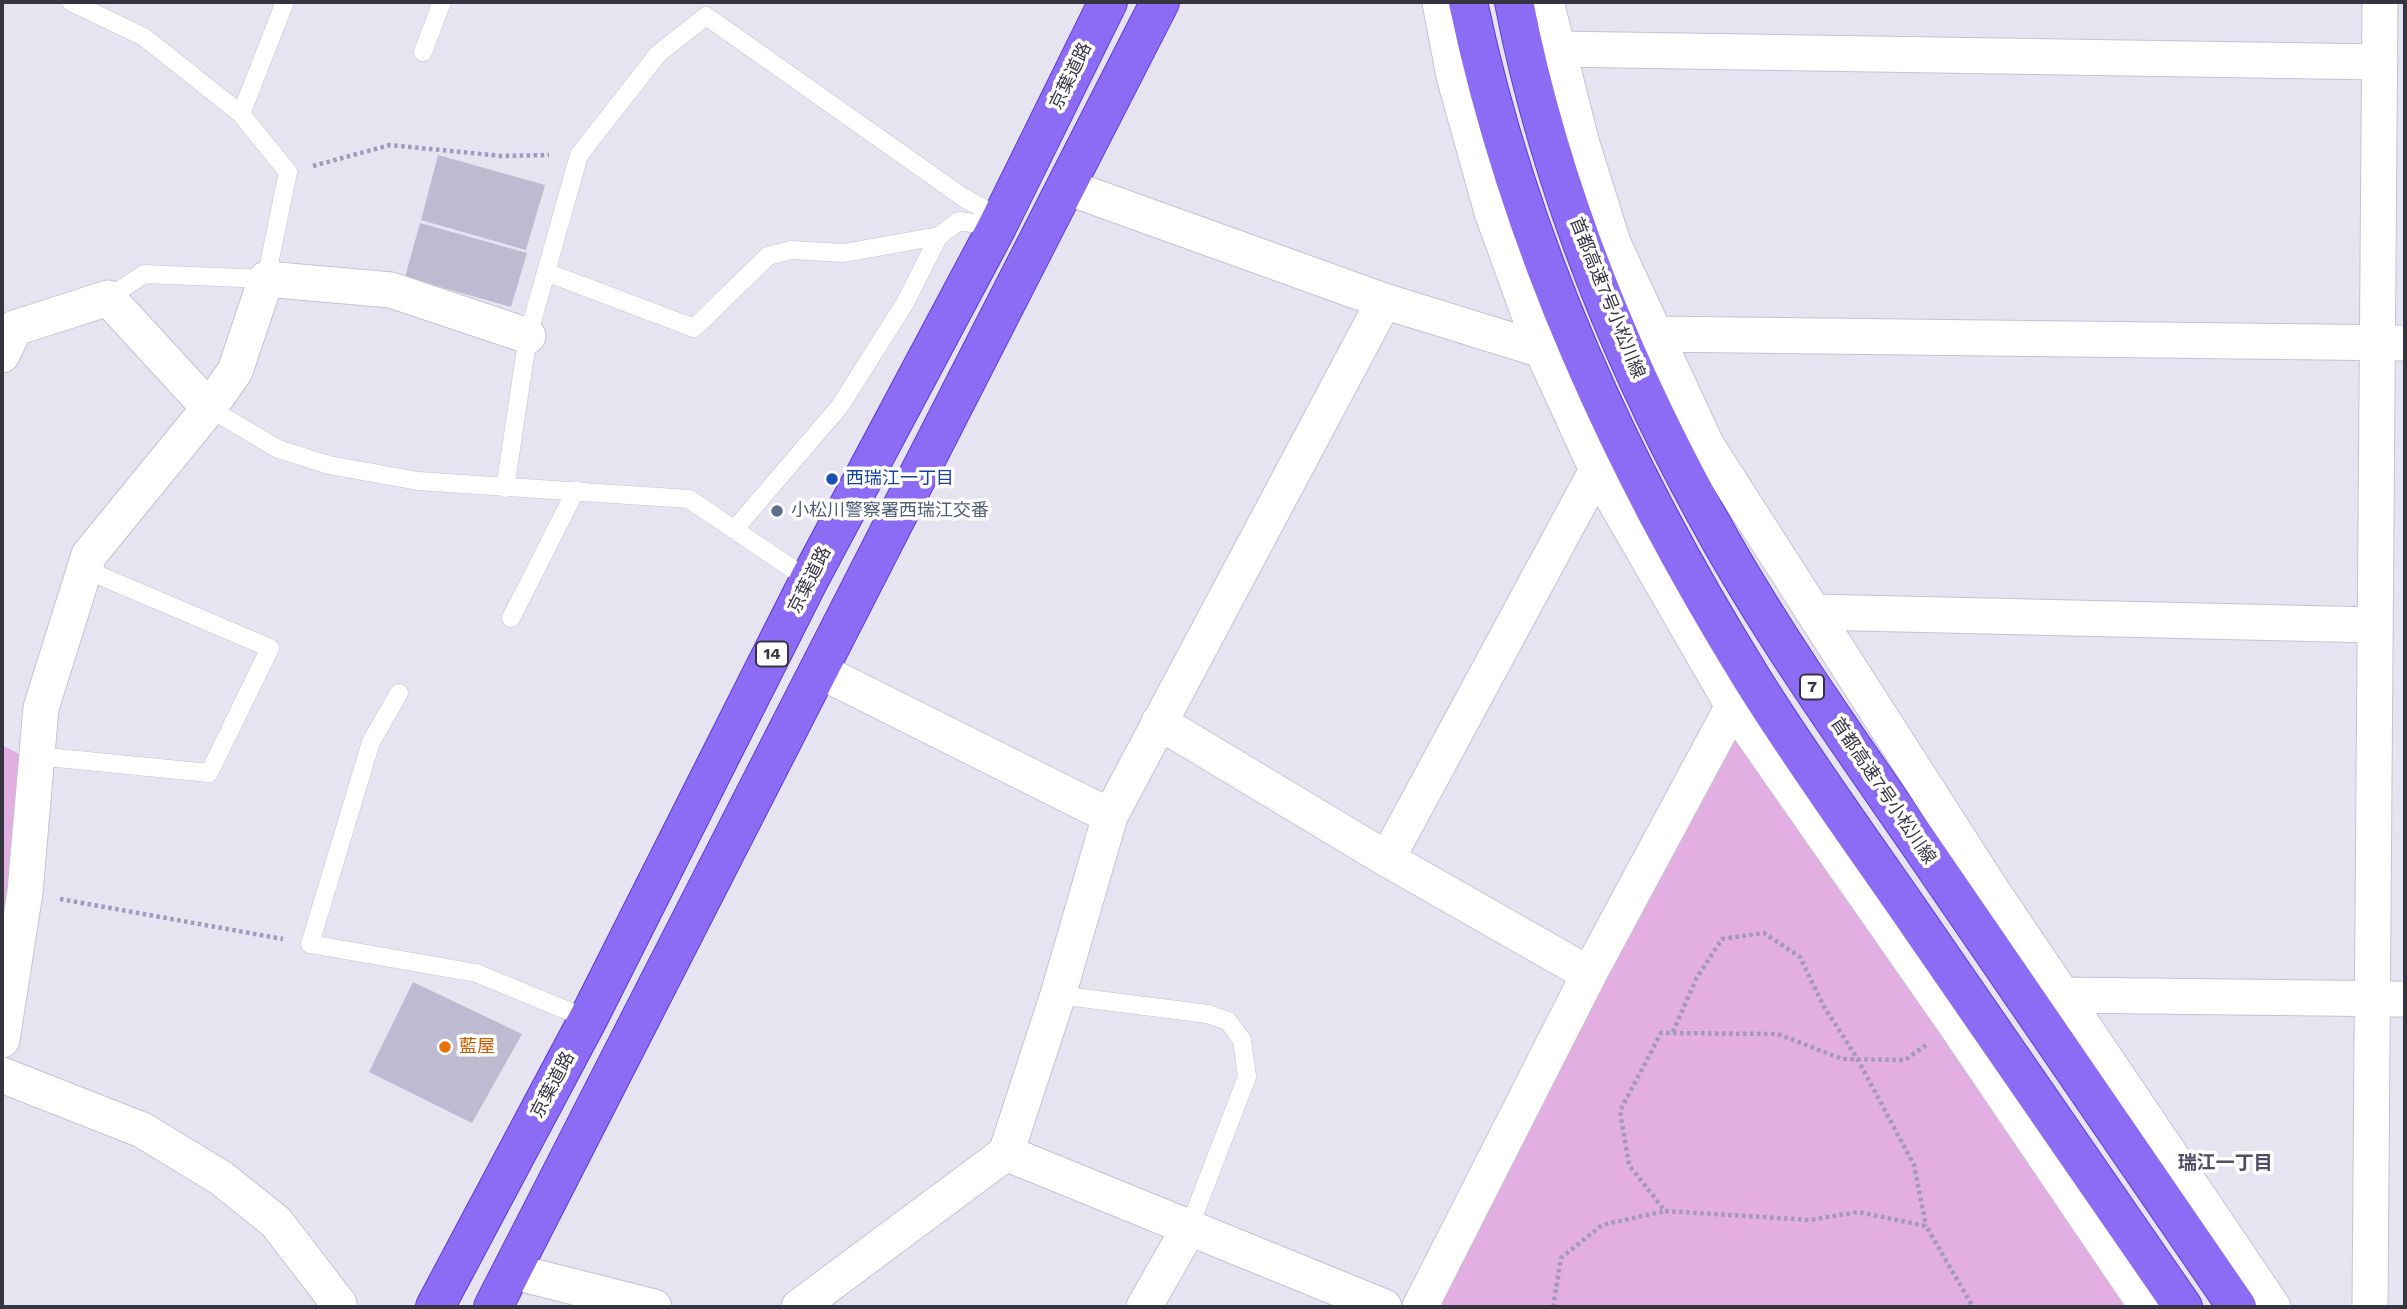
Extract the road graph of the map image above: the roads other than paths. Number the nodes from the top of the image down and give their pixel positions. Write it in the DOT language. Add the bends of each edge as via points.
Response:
graph roads {
  1 [pos="71,2"];
  2 [pos="285,2"];
  3 [pos="442,2"];
  4 [pos="1108,2"];
  5 [pos="1160,2"];
  6 [pos="1440,2"];
  7 [pos="1468,2"];
  8 [pos="1514,2"];
  9 [pos="1546,2"];
  10 [pos="2380,2"];
  11 [pos="1557,49"];
  12 [pos="423,52"];
  13 [pos="2380,62"];
  14 [pos="241,114"];
  15 [pos="1066,187"];
  16 [pos="999,222"];
  17 [pos="939,236"];
  18 [pos="546,272"];
  19 [pos="266,279"];
  20 [pos="108,298"];
  21 [pos="1384,302"];
  22 [pos="1655,334"];
  23 [pos="6,335"];
  24 [pos="528,336"];
  25 [pos="2391,342"];
  26 [pos="1542,350"];
  27 [pos="209,408"];
  28 [pos="1597,470"];
  29 [pos="505,488"];
  30 [pos="576,490"];
  31 [pos="734,530"];
  32 [pos="84,569"];
  33 [pos="809,580"];
  34 [pos="1814,612"];
  35 [pos="511,618"];
  36 [pos="2375,625"];
  37 [pos="820,671"];
  38 [pos="399,693"];
  39 [pos="1733,706"];
  40 [pos="1160,722"];
  41 [pos="37,756"];
  42 [pos="1110,816"];
  43 [pos="1387,859"];
  44 [pos="1589,974"];
  45 [pos="1058,995"];
  46 [pos="2062,995"];
  47 [pos="2389,999"];
  48 [pos="588,1019"];
  49 [pos="2,1041"];
  50 [pos="2,1075"];
  51 [pos="1006,1153"];
  52 [pos="1189,1228"];
  53 [pos="511,1271"];
  54 [pos="336,1306"];
  55 [pos="435,1307"];
  56 [pos="492,1307"];
  57 [pos="654,1307"];
  58 [pos="799,1307"];
  59 [pos="1144,1307"];
  60 [pos="1384,1307"];
  61 [pos="1420,1307"];
  62 [pos="2147,1307"];
  63 [pos="2183,1307"];
  64 [pos="2237,1307"];
  65 [pos="2273,1307"];
  66 [pos="2370,1307"];
  1 -- 14 [label="lane" via="144,37"];
  2 -- 14 [label="lane"];
  3 -- 12 [label="lane"];
  4 -- 16 [label="highway, 京葉道路 / 14"];
  5 -- 15 [label="highway"];
  6 -- 26 [label="street" via="1454,76 1492,212"];
  7 -- 63 [label="highway" via="1517,190 1563,316 1620,441 1684,562 1753,680"];
  8 -- 64 [label="highway, 首都高速7号小松川線 / 7" via="1560,175 1603,297 1658,421 1722,542 1791,656"];
  9 -- 11 [label="street"];
  10 -- 13 [label="street"];
  11 -- 13 [label="street"];
  11 -- 22 [label="street" via="1613,243"];
  13 -- 25 [label="street"];
  14 -- 19 [label="lane" via="288,172"];
  15 -- 21 [label="street"];
  15 -- 37 [label="highway"];
  16 -- 17 [label="lane" via="959,221"];
  16 -- 18 [label="lane" via="706,16 658,54 579,155"];
  16 -- 33 [label="highway, 京葉道路 / 14"];
  17 -- 18 [label="lane" via="844,253 791,250 768,256 694,328"];
  17 -- 31 [label="lane" via="905,303 840,406"];
  18 -- 24 [label="lane"];
  19 -- 20 [label="lane" via="144,274"];
  19 -- 24 [label="street" via="391,290"];
  19 -- 27 [label="street" via="235,371"];
  20 -- 23 [label="street"];
  20 -- 27 [label="street"];
  21 -- 26 [label="street"];
  21 -- 40 [label="street"];
  22 -- 25 [label="street"];
  22 -- 34 [label="street" via="1707,446"];
  24 -- 29 [label="lane"];
  25 -- 36 [label="street"];
  26 -- 28 [label="street"];
  27 -- 29 [label="lane" via="278,449 329,465 418,481"];
  27 -- 32 [label="street" via="89,555"];
  28 -- 39 [label="street"];
  28 -- 43 [label="street"];
  29 -- 30 [label="lane"];
  30 -- 31 [label="lane" via="689,499"];
  30 -- 35 [label="lane"];
  31 -- 33 [label="lane"];
  32 -- 41 [label="street" via="41,708"];
  32 -- 41 [label="lane" via="270,648 209,773"];
  33 -- 48 [label="highway, 京葉道路 / 14"];
  34 -- 36 [label="street"];
  34 -- 46 [label="street"];
  36 -- 47 [label="street"];
  37 -- 42 [label="street"];
  37 -- 53 [label="highway"];
  38 -- 48 [label="lane" via="372,742 310,944 476,973"];
  39 -- 44 [label="street"];
  39 -- 62 [label="street"];
  40 -- 42 [label="street"];
  40 -- 43 [label="street"];
  41 -- 49 [label="street" via="25,892"];
  42 -- 45 [label="street"];
  43 -- 44 [label="street"];
  44 -- 61 [label="street"];
  45 -- 51 [label="street"];
  45 -- 52 [label="lane" via="1208,1014 1228,1021 1242,1040 1247,1077"];
  46 -- 47 [label="street"];
  46 -- 65 [label="street"];
  47 -- 66 [label="street"];
  48 -- 55 [label="highway, 京葉道路 / 14"];
  50 -- 54 [label="street" via="142,1130 221,1178 276,1222"];
  51 -- 52 [label="street"];
  51 -- 58 [label="street"];
  52 -- 59 [label="street"];
  52 -- 60 [label="street"];
  53 -- 56 [label="highway"];
  53 -- 57 [label="street"];
}
